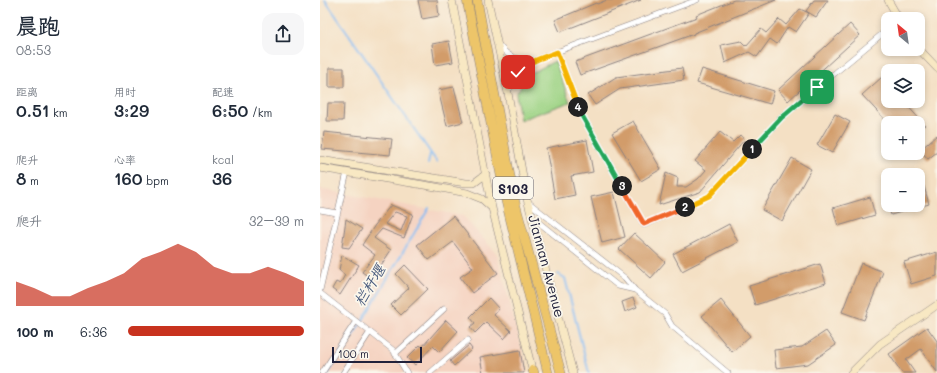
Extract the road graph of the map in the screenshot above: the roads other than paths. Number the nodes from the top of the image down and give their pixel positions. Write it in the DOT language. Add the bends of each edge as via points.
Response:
graph roads {
  1 [pos="452,0"];
  2 [pos="467,0"];
  3 [pos="477,0"];
  4 [pos="483,0"];
  5 [pos="488,0"];
  6 [pos="697,0"];
  7 [pos="888,0"];
  8 [pos="894,12"];
  9 [pos="481,20"];
  10 [pos="881,35"];
  11 [pos="498,43"];
  12 [pos="557,52"];
  13 [pos="925,55"];
  14 [pos="535,60"];
  15 [pos="937,68"];
  16 [pos="508,93"];
  17 [pos="320,160"];
  18 [pos="320,168"];
  19 [pos="347,172"];
  20 [pos="486,174"];
  21 [pos="528,202"];
  22 [pos="492,208"];
  23 [pos="320,210"];
  24 [pos="337,213"];
  25 [pos="532,217"];
  26 [pos="635,290"];
  27 [pos="320,292"];
  28 [pos="937,305"];
  29 [pos="444,309"];
  30 [pos="356,321"];
  31 [pos="370,332"];
  32 [pos="468,340"];
  33 [pos="396,354"];
  34 [pos="533,372"];
  35 [pos="322,373"];
  36 [pos="343,373"];
  37 [pos="407,373"];
  38 [pos="430,373"];
  39 [pos="548,373"];
  40 [pos="561,373"];
  41 [pos="573,373"];
  42 [pos="728,373"];
  43 [pos="851,373"];
  1 -- 20 [label="main road"];
  2 -- 39 [label="highway, Jiannan Avenue / S103" via="504,193"];
  3 -- 9 [label="highway, Jiannan Avenue / S103"];
  4 -- 9 [label="highway"];
  5 -- 11 [label="main road"];
  6 -- 12 [label="street"];
  7 -- 8 [label="main road"];
  9 -- 40 [label="highway, Jiannan Avenue / S103" via="515,203"];
  10 -- 12 [label="street" via="782,117 709,196 644,224 581,114"];
  11 -- 14 [label="street" via="503,50 521,61"];
  11 -- 16 [label="main road"];
  12 -- 14 [label="street"];
  13 -- 15 [label="main road"];
  14 -- 16 [label="street" via="518,72"];
  16 -- 21 [label="main road"];
  17 -- 20 [label="main road" via="466,183 474,183"];
  18 -- 19 [label="main road"];
  19 -- 22 [label="main road" via="467,194 482,199"];
  19 -- 24 [label="street"];
  20 -- 22 [label="main road"];
  21 -- 25 [label="main road"];
  21 -- 26 [label="street" via="625,278"];
  22 -- 34 [label="main road"];
  23 -- 24 [label="street"];
  24 -- 27 [label="street"];
  25 -- 26 [label="street" via="618,286"];
  25 -- 41 [label="main road"];
  26 -- 42 [label="street" via="665,314 672,326"];
  27 -- 30 [label="street"];
  28 -- 43 [label="main road" via="880,344"];
  29 -- 33 [label="street"];
  30 -- 31 [label="street"];
  30 -- 35 [label="street"];
  31 -- 33 [label="street"];
  31 -- 36 [label="street"];
  32 -- 38 [label="street"];
  33 -- 37 [label="street"];
}
